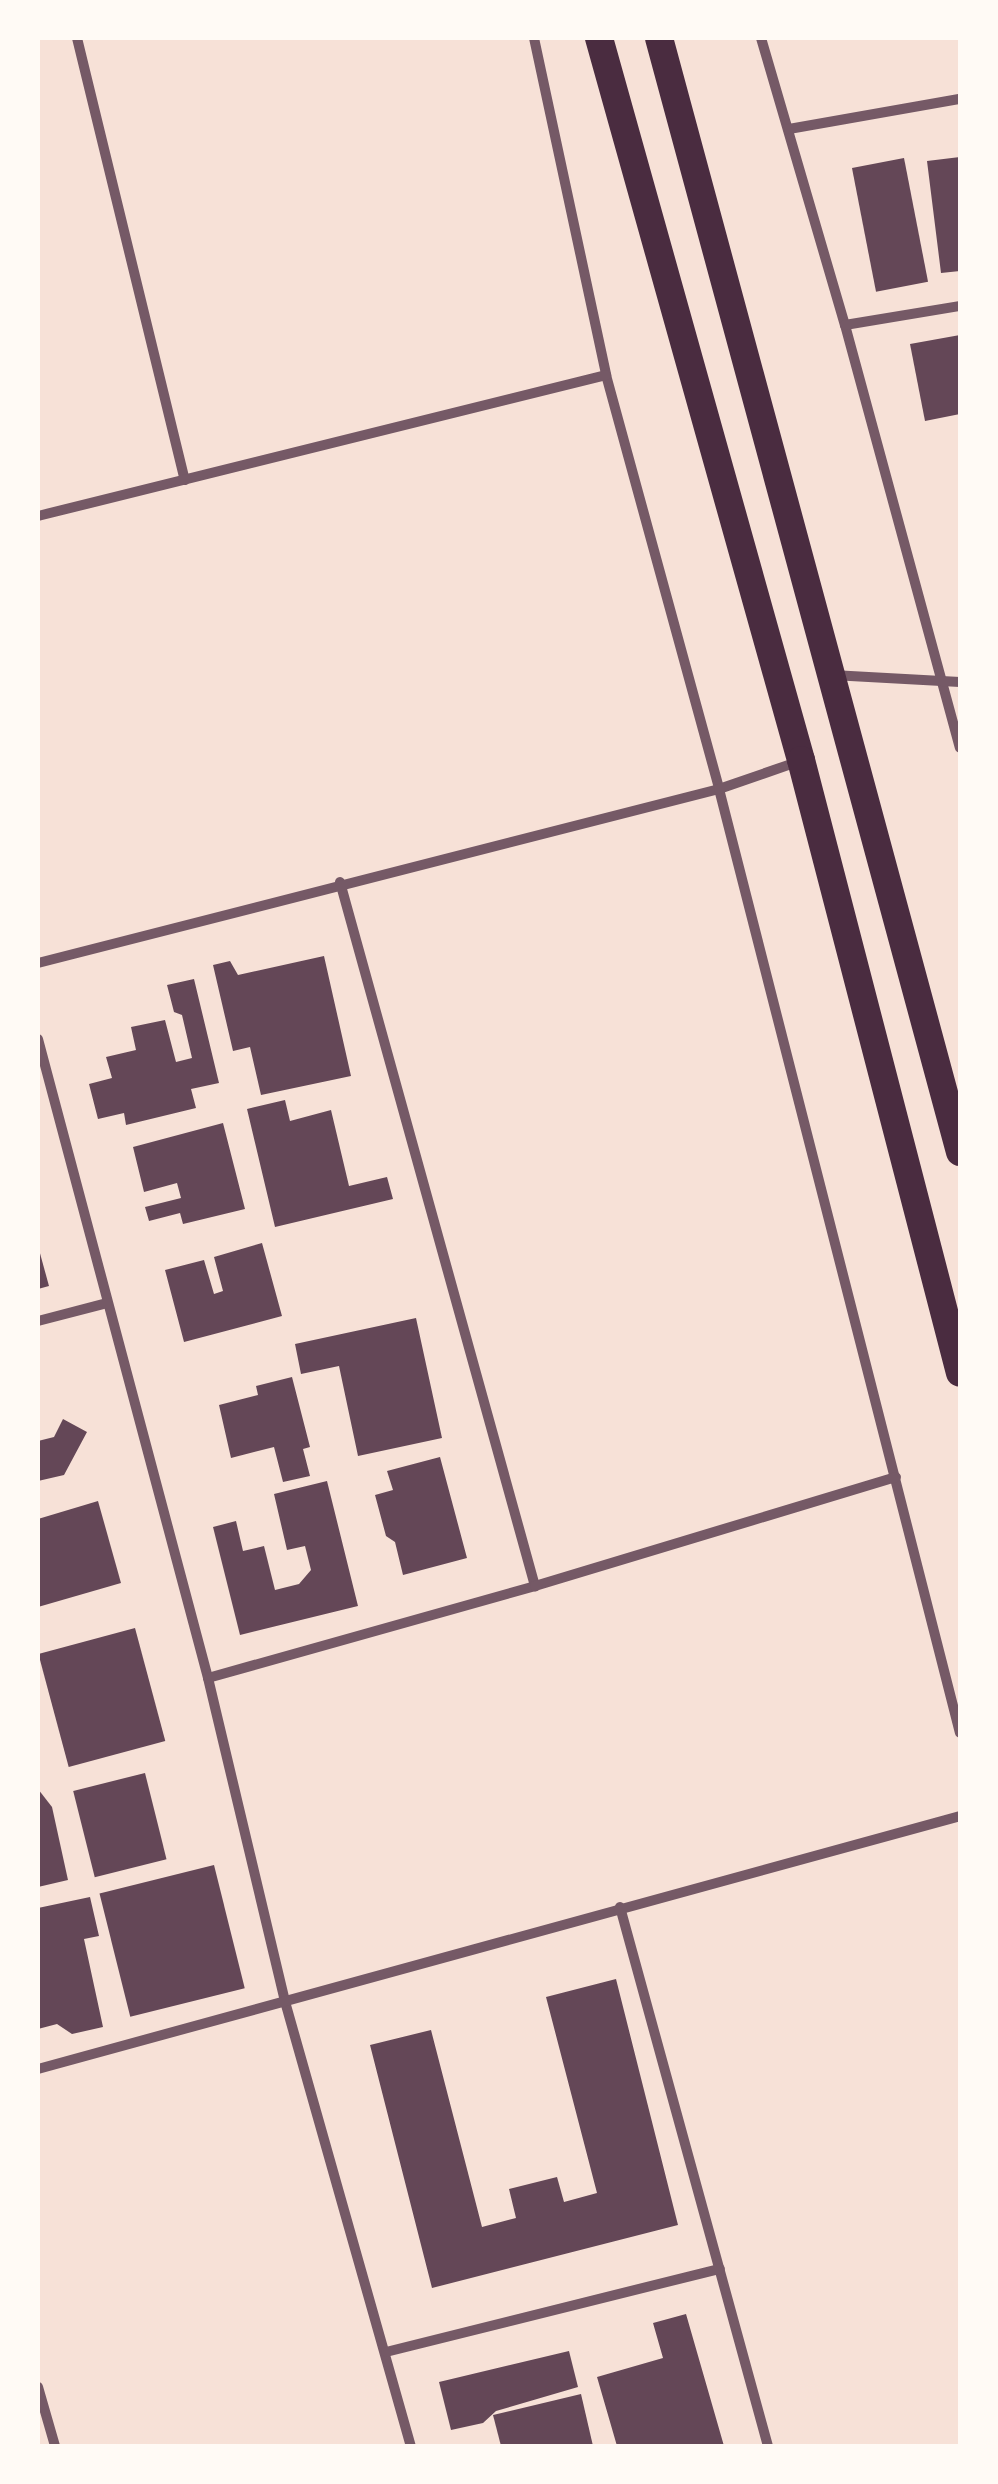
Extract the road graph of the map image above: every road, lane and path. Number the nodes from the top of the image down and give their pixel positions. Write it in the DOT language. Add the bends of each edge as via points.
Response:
graph roads {
  1 [pos="76,38"];
  2 [pos="534,38"];
  3 [pos="599,38"];
  4 [pos="659,38"];
  5 [pos="761,38"];
  6 [pos="960,99"];
  7 [pos="789,129"];
  8 [pos="960,306"];
  9 [pos="845,325"];
  10 [pos="606,375"];
  11 [pos="184,480"];
  12 [pos="38,516"];
  13 [pos="831,675"];
  14 [pos="942,681"];
  15 [pos="960,682"];
  16 [pos="960,748"];
  17 [pos="801,760"];
  18 [pos="719,789"];
  19 [pos="340,882"];
  20 [pos="38,962"];
  21 [pos="38,1039"];
  22 [pos="960,1152"];
  23 [pos="106,1303"];
  24 [pos="38,1321"];
  25 [pos="960,1373"];
  26 [pos="896,1478"];
  27 [pos="535,1586"];
  28 [pos="208,1678"];
  29 [pos="960,1732"];
  30 [pos="960,1816"];
  31 [pos="620,1907"];
  32 [pos="284,1998"];
  33 [pos="38,2069"];
  34 [pos="720,2268"];
  35 [pos="386,2352"];
  36 [pos="38,2387"];
  37 [pos="55,2446"];
  38 [pos="411,2446"];
  39 [pos="768,2446"];
  1 -- 11 [label="street"];
  2 -- 10 [label="street"];
  3 -- 17 [label="highway"];
  4 -- 13 [label="highway"];
  5 -- 7 [label="street"];
  6 -- 7 [label="street"];
  7 -- 9 [label="street"];
  8 -- 9 [label="street"];
  9 -- 14 [label="street"];
  10 -- 11 [label="street"];
  10 -- 18 [label="street"];
  11 -- 12 [label="street"];
  13 -- 14 [label="street"];
  13 -- 22 [label="highway"];
  14 -- 15 [label="street"];
  14 -- 16 [label="street"];
  17 -- 18 [label="street"];
  17 -- 25 [label="highway"];
  18 -- 19 [label="street"];
  18 -- 26 [label="street"];
  19 -- 20 [label="street"];
  19 -- 27 [label="street"];
  21 -- 23 [label="street"];
  23 -- 24 [label="street"];
  23 -- 28 [label="street"];
  26 -- 27 [label="street"];
  26 -- 29 [label="street"];
  27 -- 28 [label="street"];
  28 -- 32 [label="street"];
  30 -- 31 [label="street"];
  31 -- 32 [label="street"];
  31 -- 34 [label="street"];
  32 -- 33 [label="street"];
  32 -- 35 [label="street"];
  34 -- 35 [label="street"];
  34 -- 39 [label="street"];
  35 -- 38 [label="street"];
  36 -- 37 [label="street"];
}
